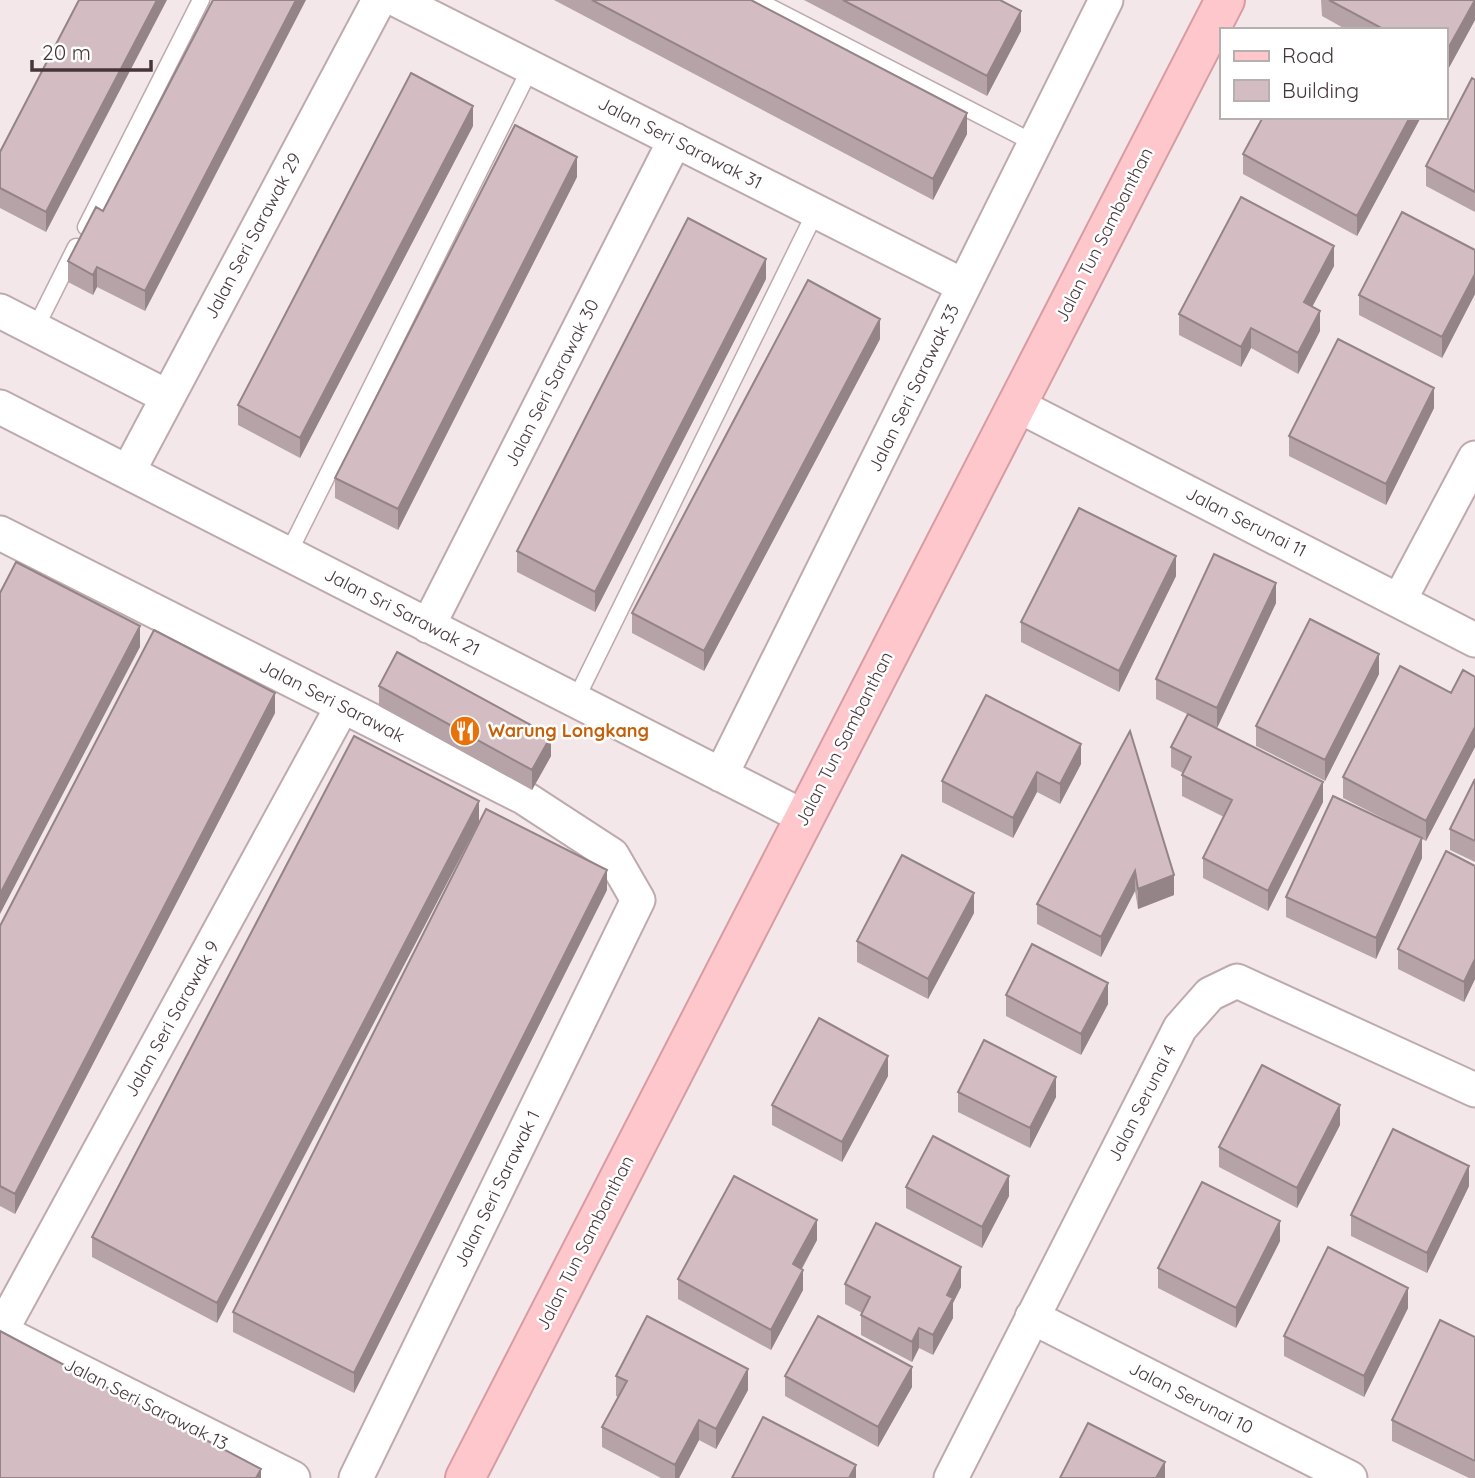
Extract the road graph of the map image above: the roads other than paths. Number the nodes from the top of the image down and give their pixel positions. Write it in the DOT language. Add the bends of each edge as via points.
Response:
graph roads {
  1 [pos="201,0"];
  2 [pos="379,0"];
  3 [pos="397,0"];
  4 [pos="756,0"];
  5 [pos="1106,0"];
  6 [pos="1225,0"];
  7 [pos="531,67"];
  8 [pos="675,140"];
  9 [pos="1036,144"];
  10 [pos="816,211"];
  11 [pos="964,286"];
  12 [pos="0,311"];
  13 [pos="35,329"];
  14 [pos="168,397"];
  15 [pos="1017,405"];
  16 [pos="0,407"];
  17 [pos="1475,458"];
  18 [pos="128,472"];
  19 [pos="0,533"];
  20 [pos="288,554"];
  21 [pos="1399,601"];
  22 [pos="428,626"];
  23 [pos="1475,640"];
  24 [pos="575,701"];
  25 [pos="342,707"];
  26 [pos="721,775"];
  27 [pos="804,817"];
  28 [pos="638,900"];
  29 [pos="1475,1090"];
  30 [pos="1032,1317"];
  31 [pos="0,1331"];
  32 [pos="293,1478"];
  33 [pos="356,1478"];
  34 [pos="465,1478"];
  35 [pos="951,1478"];
  36 [pos="1350,1478"];
  1 -- 13 [label="lane"];
  2 -- 14 [label="street, Jalan Seri Sarawak 29"];
  3 -- 7 [label="street, Jalan Seri Sarawak 31"];
  4 -- 9 [label="lane"];
  5 -- 9 [label="street, Jalan Seri Sarawak 33"];
  6 -- 15 [label="street, Jalan Tun Sambanthan"];
  7 -- 8 [label="street, Jalan Seri Sarawak 31"];
  7 -- 20 [label="lane"];
  8 -- 10 [label="street, Jalan Seri Sarawak 31"];
  8 -- 22 [label="street, Jalan Seri Sarawak 30"];
  9 -- 11 [label="street, Jalan Seri Sarawak 33"];
  10 -- 11 [label="street, Jalan Seri Sarawak 31"];
  10 -- 24 [label="lane"];
  11 -- 26 [label="street, Jalan Seri Sarawak 33"];
  12 -- 13 [label="street"];
  13 -- 14 [label="street"];
  14 -- 18 [label="street, Jalan Seri Sarawak 29"];
  15 -- 21 [label="street, Jalan Serunai 11"];
  15 -- 27 [label="street, Jalan Tun Sambanthan"];
  16 -- 18 [label="street, Jalan Sri Sarawak 21"];
  17 -- 21 [label="street"];
  18 -- 20 [label="street, Jalan Sri Sarawak 21"];
  19 -- 25 [label="street, Jalan Seri Sarawak"];
  20 -- 22 [label="street, Jalan Sri Sarawak 21"];
  21 -- 23 [label="street, Jalan Serunai 11"];
  22 -- 24 [label="street, Jalan Sri Sarawak 21"];
  24 -- 26 [label="street, Jalan Sri Sarawak 21"];
  25 -- 28 [label="street, Jalan Seri Sarawak" via="523,797 611,855"];
  25 -- 31 [label="street, Jalan Seri Sarawak 9"];
  26 -- 27 [label="street, Jalan Sri Sarawak 21"];
  27 -- 34 [label="street, Jalan Tun Sambanthan"];
  28 -- 33 [label="street, Jalan Seri Sarawak 1"];
  29 -- 30 [label="street, Jalan Serunai 4" via="1237,981 1210,994 1180,1028"];
  30 -- 35 [label="street, Jalan Serunai 4"];
  30 -- 36 [label="street, Jalan Serunai 10"];
  31 -- 32 [label="street, Jalan Seri Sarawak 13"];
}
